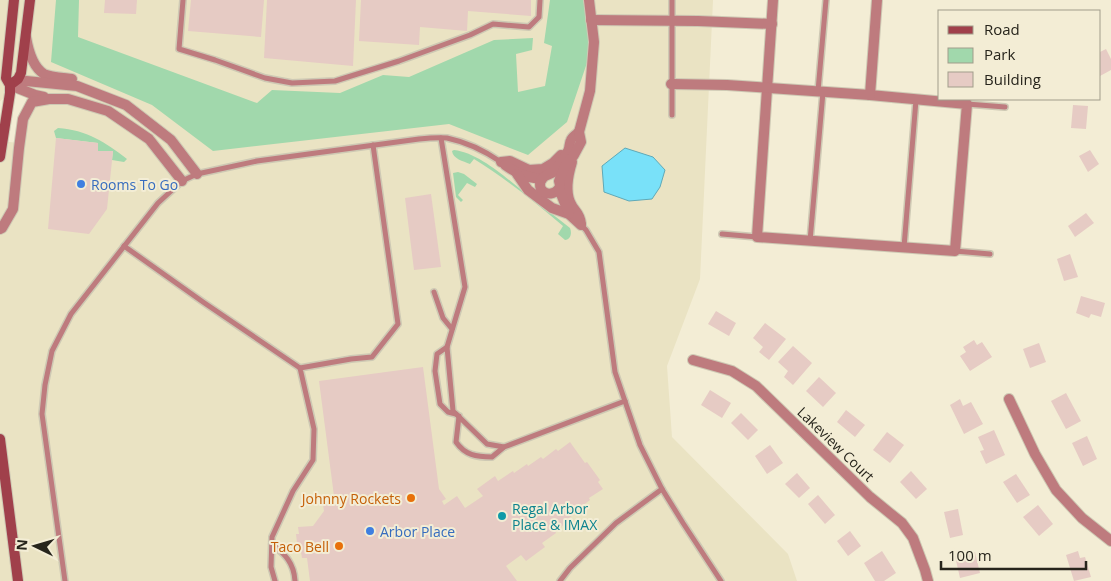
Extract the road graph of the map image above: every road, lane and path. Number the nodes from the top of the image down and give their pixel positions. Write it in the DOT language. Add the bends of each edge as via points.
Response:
graph roads {
  1 [pos="14,0"];
  2 [pos="30,0"];
  3 [pos="183,0"];
  4 [pos="540,0"];
  5 [pos="589,0"];
  6 [pos="672,0"];
  7 [pos="773,0"];
  8 [pos="826,0"];
  9 [pos="878,0"];
  10 [pos="591,20"];
  11 [pos="672,21"];
  12 [pos="772,24"];
  13 [pos="26,36"];
  14 [pos="672,84"];
  15 [pos="10,85"];
  16 [pos="77,86"];
  17 [pos="767,88"];
  18 [pos="821,91"];
  19 [pos="870,95"];
  20 [pos="49,98"];
  21 [pos="916,100"];
  22 [pos="967,104"];
  23 [pos="1006,106"];
  24 [pos="672,115"];
  25 [pos="580,132"];
  26 [pos="441,138"];
  27 [pos="571,140"];
  28 [pos="373,145"];
  29 [pos="1,146"];
  30 [pos="574,155"];
  31 [pos="0,157"];
  32 [pos="503,164"];
  33 [pos="197,174"];
  34 [pos="517,174"];
  35 [pos="182,181"];
  36 [pos="550,184"];
  37 [pos="528,190"];
  38 [pos="552,208"];
  39 [pos="568,214"];
  40 [pos="581,225"];
  41 [pos="0,229"];
  42 [pos="722,234"];
  43 [pos="758,237"];
  44 [pos="810,240"];
  45 [pos="124,246"];
  46 [pos="904,248"];
  47 [pos="955,252"];
  48 [pos="990,254"];
  49 [pos="434,292"];
  50 [pos="452,328"];
  51 [pos="447,348"];
  52 [pos="693,360"];
  53 [pos="300,368"];
  54 [pos="1009,399"];
  55 [pos="625,401"];
  56 [pos="458,415"];
  57 [pos="0,439"];
  58 [pos="504,447"];
  59 [pos="662,489"];
  60 [pos="1111,541"];
  61 [pos="272,544"];
  62 [pos="18,581"];
  63 [pos="64,581"];
  64 [pos="275,581"];
  65 [pos="295,581"];
  66 [pos="560,581"];
  67 [pos="721,581"];
  68 [pos="928,581"];
  1 -- 15 [label="main road" via="6,78"];
  2 -- 13 [label="main road"];
  3 -- 4 [label="lane" via="179,49 292,84 334,81 399,61 492,24 530,27 539,17"];
  5 -- 10 [label="street"];
  6 -- 11 [label="lane"];
  7 -- 12 [label="street"];
  8 -- 18 [label="lane"];
  9 -- 19 [label="street"];
  10 -- 11 [label="street"];
  10 -- 25 [label="street" via="594,42 590,91"];
  11 -- 12 [label="street"];
  11 -- 14 [label="lane"];
  12 -- 17 [label="street"];
  13 -- 15 [label="main road" via="21,74"];
  13 -- 16 [label="street" via="33,60 44,74 72,79"];
  14 -- 17 [label="street"];
  14 -- 24 [label="lane"];
  15 -- 16 [label="street" via="29,81"];
  15 -- 20 [label="street"];
  15 -- 29 [label="main road"];
  16 -- 33 [label="street" via="126,105 171,140"];
  17 -- 18 [label="street"];
  17 -- 43 [label="street"];
  18 -- 19 [label="street"];
  18 -- 44 [label="lane"];
  19 -- 21 [label="street"];
  20 -- 35 [label="street" via="68,98 108,111 149,139"];
  20 -- 41 [label="street" via="32,102 23,119 13,209"];
  21 -- 22 [label="street"];
  21 -- 46 [label="lane"];
  22 -- 23 [label="lane"];
  22 -- 47 [label="street"];
  25 -- 27 [label="street"];
  25 -- 30 [label="street" via="581,142"];
  26 -- 28 [label="lane"];
  26 -- 32 [label="lane" via="464,142"];
  26 -- 50 [label="lane" via="465,287"];
  27 -- 32 [label="street" via="563,153 543,169 529,170 510,161"];
  27 -- 36 [label="street"];
  28 -- 33 [label="lane" via="257,161"];
  28 -- 53 [label="lane" via="398,324 372,357"];
  29 -- 31 [label="main road"];
  30 -- 36 [label="street"];
  30 -- 40 [label="street" via="567,185 570,202 580,217"];
  32 -- 34 [label="street"];
  33 -- 35 [label="lane"];
  34 -- 36 [label="street"];
  34 -- 37 [label="street"];
  35 -- 45 [label="lane" via="158,203"];
  36 -- 37 [label="street"];
  36 -- 38 [label="street"];
  36 -- 39 [label="street"];
  37 -- 38 [label="street"];
  38 -- 39 [label="street"];
  39 -- 40 [label="street"];
  40 -- 55 [label="lane" via="599,252 615,372"];
  42 -- 43 [label="lane"];
  43 -- 44 [label="street"];
  44 -- 46 [label="street"];
  45 -- 53 [label="lane"];
  45 -- 63 [label="lane" via="71,314 52,351 45,385 42,414"];
  46 -- 47 [label="street"];
  47 -- 48 [label="lane"];
  49 -- 50 [label="lane" via="443,318"];
  50 -- 51 [label="lane"];
  51 -- 56 [label="lane" via="453,410"];
  51 -- 56 [label="lane" via="437,354 435,371 440,404 448,412"];
  52 -- 68 [label="street, Lakeview Court" via="732,371 756,386 870,496 902,522 913,538"];
  53 -- 61 [label="lane" via="314,429 313,460 293,491 272,537"];
  54 -- 60 [label="street" via="1056,490 1082,518"];
  55 -- 58 [label="lane"];
  55 -- 59 [label="lane" via="640,445"];
  56 -- 58 [label="lane" via="487,444"];
  56 -- 58 [label="lane" via="456,442 462,451 492,457"];
  57 -- 62 [label="main road"];
  59 -- 66 [label="lane" via="616,523"];
  59 -- 67 [label="lane"];
  61 -- 64 [label="lane" via="270,568"];
  61 -- 65 [label="lane" via="290,560"];
}
